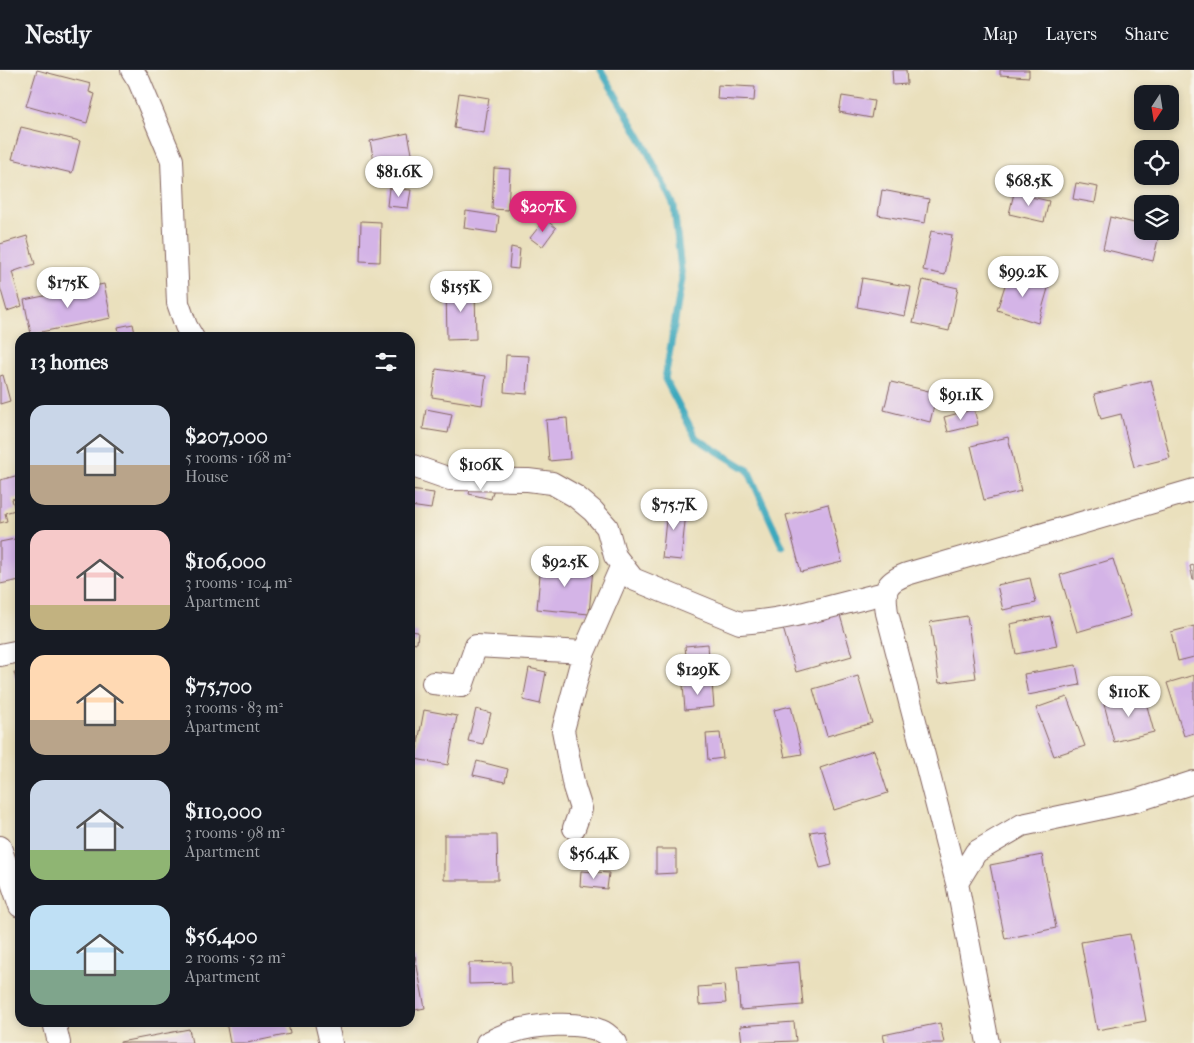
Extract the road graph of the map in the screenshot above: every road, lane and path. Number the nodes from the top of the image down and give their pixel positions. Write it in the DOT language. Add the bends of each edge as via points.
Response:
graph roads {
  1 [pos="132,70"];
  2 [pos="190,332"];
  3 [pos="415,467"];
  4 [pos="1194,490"];
  5 [pos="622,565"];
  6 [pos="885,593"];
  7 [pos="15,652"];
  8 [pos="584,652"];
  9 [pos="0,655"];
  10 [pos="433,683"];
  11 [pos="1194,782"];
  12 [pos="574,828"];
  13 [pos="0,847"];
  14 [pos="957,883"];
  15 [pos="15,891"];
  16 [pos="55,1027"];
  17 [pos="327,1027"];
  18 [pos="59,1043"];
  19 [pos="332,1043"];
  20 [pos="487,1043"];
  21 [pos="616,1043"];
  22 [pos="988,1043"];
  1 -- 2 [label="street" via="172,160 178,303"];
  3 -- 5 [label="street" via="450,479 552,483 575,496 608,527 615,556"];
  4 -- 6 [label="street" via="907,574 888,585"];
  5 -- 6 [label="street" via="633,579 740,623"];
  5 -- 8 [label="street"];
  6 -- 14 [label="street"];
  7 -- 9 [label="street"];
  8 -- 10 [label="street" via="476,646 462,686"];
  8 -- 12 [label="street" via="562,730 581,809"];
  11 -- 14 [label="street" via="1135,802 1022,825 976,852"];
  13 -- 15 [label="street"];
  14 -- 22 [label="street"];
  16 -- 18 [label="street"];
  17 -- 19 [label="street"];
  20 -- 21 [label="street" via="514,1032 566,1024 603,1031"];
}
